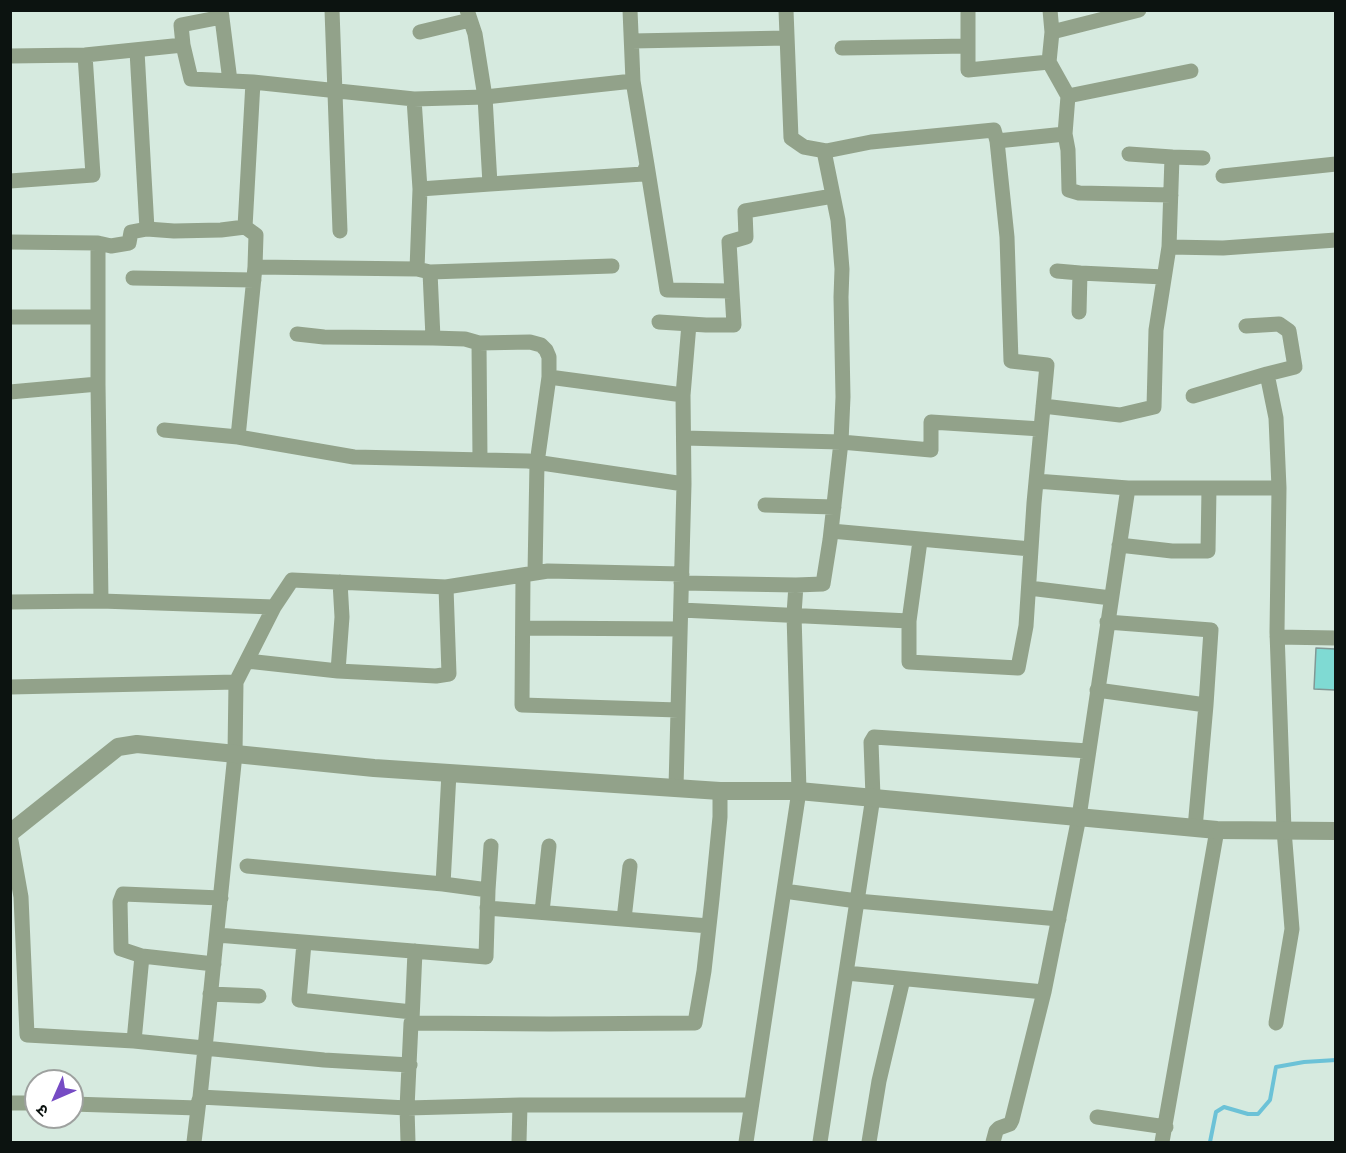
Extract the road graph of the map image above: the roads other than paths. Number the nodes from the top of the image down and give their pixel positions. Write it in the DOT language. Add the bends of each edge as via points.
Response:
graph roads {
  1 [pos="332,10"];
  2 [pos="630,10"];
  3 [pos="786,10"];
  4 [pos="968,10"];
  5 [pos="1050,10"];
  6 [pos="1129,12"];
  7 [pos="222,14"];
  8 [pos="468,15"];
  9 [pos="420,32"];
  10 [pos="1052,32"];
  11 [pos="787,38"];
  12 [pos="632,41"];
  13 [pos="183,45"];
  14 [pos="968,46"];
  15 [pos="842,48"];
  16 [pos="137,51"];
  17 [pos="85,55"];
  18 [pos="10,56"];
  19 [pos="1048,62"];
  20 [pos="1191,71"];
  21 [pos="230,81"];
  22 [pos="253,81"];
  23 [pos="633,81"];
  24 [pos="336,90"];
  25 [pos="1068,96"];
  26 [pos="485,97"];
  27 [pos="414,99"];
  28 [pos="1065,134"];
  29 [pos="997,141"];
  30 [pos="826,151"];
  31 [pos="1130,154"];
  32 [pos="1172,157"];
  33 [pos="1203,158"];
  34 [pos="1335,164"];
  35 [pos="647,165"];
  36 [pos="1223,176"];
  37 [pos="10,181"];
  38 [pos="490,184"];
  39 [pos="420,189"];
  40 [pos="1170,195"];
  41 [pos="833,196"];
  42 [pos="245,227"];
  43 [pos="147,229"];
  44 [pos="340,231"];
  45 [pos="1335,240"];
  46 [pos="10,242"];
  47 [pos="98,243"];
  48 [pos="1169,247"];
  49 [pos="612,266"];
  50 [pos="423,271"];
  51 [pos="1058,271"];
  52 [pos="1080,273"];
  53 [pos="254,274"];
  54 [pos="1164,277"];
  55 [pos="134,278"];
  56 [pos="732,291"];
  57 [pos="1078,312"];
  58 [pos="10,317"];
  59 [pos="98,317"];
  60 [pos="659,322"];
  61 [pos="689,324"];
  62 [pos="1246,326"];
  63 [pos="297,334"];
  64 [pos="433,338"];
  65 [pos="479,343"];
  66 [pos="1267,374"];
  67 [pos="549,377"];
  68 [pos="98,384"];
  69 [pos="10,392"];
  70 [pos="683,395"];
  71 [pos="1193,396"];
  72 [pos="1043,405"];
  73 [pos="1041,429"];
  74 [pos="164,430"];
  75 [pos="238,437"];
  76 [pos="684,438"];
  77 [pos="841,442"];
  78 [pos="480,460"];
  79 [pos="537,462"];
  80 [pos="1036,481"];
  81 [pos="684,484"];
  82 [pos="1128,488"];
  83 [pos="1209,488"];
  84 [pos="1279,488"];
  85 [pos="765,505"];
  86 [pos="834,507"];
  87 [pos="831,531"];
  88 [pos="920,541"];
  89 [pos="1119,545"];
  90 [pos="1031,549"];
  91 [pos="529,574"];
  92 [pos="682,578"];
  93 [pos="340,582"];
  94 [pos="795,585"];
  95 [pos="446,587"];
  96 [pos="1029,588"];
  97 [pos="1111,598"];
  98 [pos="101,600"];
  99 [pos="10,602"];
  100 [pos="274,607"];
  101 [pos="681,609"];
  102 [pos="794,614"];
  103 [pos="909,621"];
  104 [pos="1107,622"];
  105 [pos="524,628"];
  106 [pos="680,629"];
  107 [pos="1277,637"];
  108 [pos="1335,638"];
  109 [pos="247,661"];
  110 [pos="338,671"];
  111 [pos="236,682"];
  112 [pos="10,687"];
  113 [pos="1097,690"];
  114 [pos="1206,705"];
  115 [pos="678,710"];
  116 [pos="1088,751"];
  117 [pos="235,754"];
  118 [pos="449,773"];
  119 [pos="676,787"];
  120 [pos="720,791"];
  121 [pos="800,791"];
  122 [pos="873,797"];
  123 [pos="1079,817"];
  124 [pos="1196,828"];
  125 [pos="1217,830"];
  126 [pos="1284,830"];
  127 [pos="1335,831"];
  128 [pos="10,834"];
  129 [pos="491,846"];
  130 [pos="549,846"];
  131 [pos="247,866"];
  132 [pos="630,866"];
  133 [pos="443,884"];
  134 [pos="488,890"];
  135 [pos="784,891"];
  136 [pos="221,898"];
  137 [pos="857,901"];
  138 [pos="487,908"];
  139 [pos="542,912"];
  140 [pos="624,919"];
  141 [pos="1059,919"];
  142 [pos="709,926"];
  143 [pos="217,935"];
  144 [pos="304,944"];
  145 [pos="415,951"];
  146 [pos="142,956"];
  147 [pos="214,964"];
  148 [pos="846,973"];
  149 [pos="903,979"];
  150 [pos="18,982"];
  151 [pos="1044,992"];
  152 [pos="210,994"];
  153 [pos="258,996"];
  154 [pos="412,1017"];
  155 [pos="1276,1023"];
  156 [pos="134,1041"];
  157 [pos="205,1048"];
  158 [pos="410,1065"];
  159 [pos="199,1103"];
  160 [pos="84,1104"];
  161 [pos="520,1105"];
  162 [pos="751,1105"];
  163 [pos="407,1108"];
  164 [pos="1097,1117"];
  165 [pos="1164,1135"];
  166 [pos="195,1143"];
  167 [pos="408,1143"];
  168 [pos="519,1143"];
  169 [pos="746,1143"];
  170 [pos="820,1143"];
  171 [pos="869,1143"];
  172 [pos="993,1143"];
  1 -- 24 [label="street"];
  2 -- 12 [label="street"];
  3 -- 11 [label="street"];
  4 -- 14 [label="street"];
  5 -- 10 [label="street"];
  6 -- 10 [label="street"];
  7 -- 13 [label="street" via="181,25"];
  7 -- 21 [label="street"];
  8 -- 9 [label="street"];
  8 -- 26 [label="street"];
  10 -- 19 [label="street"];
  11 -- 12 [label="street"];
  11 -- 30 [label="street" via="791,138 804,147"];
  12 -- 23 [label="street"];
  13 -- 16 [label="street"];
  13 -- 21 [label="street" via="191,79"];
  14 -- 15 [label="street"];
  14 -- 19 [label="street" via="968,70"];
  16 -- 17 [label="street"];
  16 -- 43 [label="street"];
  17 -- 18 [label="street"];
  17 -- 37 [label="street" via="93,175"];
  19 -- 25 [label="street"];
  20 -- 25 [label="street"];
  21 -- 22 [label="street"];
  22 -- 24 [label="street"];
  22 -- 42 [label="street"];
  23 -- 26 [label="street"];
  23 -- 35 [label="street"];
  24 -- 27 [label="street"];
  24 -- 44 [label="street"];
  25 -- 28 [label="street"];
  26 -- 27 [label="street"];
  26 -- 38 [label="street"];
  27 -- 39 [label="street"];
  28 -- 29 [label="street"];
  28 -- 40 [label="street" via="1069,190"];
  29 -- 30 [label="street" via="994,130 871,142"];
  29 -- 72 [label="street" via="1011,361 1047,365"];
  30 -- 41 [label="street"];
  31 -- 32 [label="street"];
  32 -- 33 [label="street"];
  32 -- 40 [label="street"];
  34 -- 36 [label="street"];
  35 -- 38 [label="street" via="643,174"];
  35 -- 56 [label="street" via="667,290"];
  38 -- 39 [label="street"];
  39 -- 50 [label="street"];
  40 -- 48 [label="street"];
  41 -- 56 [label="street" via="745,211 746,237 729,243"];
  41 -- 77 [label="street" via="842,269"];
  42 -- 43 [label="street" via="209,231"];
  42 -- 53 [label="street" via="256,235"];
  43 -- 47 [label="street" via="131,231 129,243"];
  45 -- 48 [label="street" via="1223,248"];
  46 -- 47 [label="street"];
  47 -- 59 [label="street"];
  48 -- 54 [label="street"];
  49 -- 50 [label="street"];
  50 -- 53 [label="street"];
  50 -- 64 [label="street"];
  51 -- 52 [label="street"];
  52 -- 54 [label="street"];
  52 -- 57 [label="street"];
  53 -- 55 [label="street"];
  53 -- 75 [label="street"];
  54 -- 72 [label="street" via="1156,330 1154,406 1120,415"];
  56 -- 61 [label="street" via="734,325"];
  58 -- 59 [label="street"];
  59 -- 68 [label="street"];
  60 -- 61 [label="street"];
  61 -- 70 [label="street"];
  62 -- 66 [label="street" via="1279,324 1289,331 1295,367"];
  63 -- 64 [label="street"];
  64 -- 65 [label="street"];
  65 -- 67 [label="street" via="541,345 549,357"];
  65 -- 78 [label="street"];
  66 -- 71 [label="street"];
  66 -- 84 [label="street" via="1276,418"];
  67 -- 70 [label="street"];
  67 -- 79 [label="street"];
  68 -- 69 [label="street"];
  68 -- 98 [label="street"];
  70 -- 76 [label="street"];
  72 -- 73 [label="street"];
  73 -- 77 [label="street" via="931,422 931,450"];
  73 -- 80 [label="street"];
  74 -- 75 [label="street"];
  75 -- 78 [label="street" via="354,457"];
  76 -- 77 [label="street"];
  76 -- 81 [label="street"];
  77 -- 86 [label="street"];
  78 -- 79 [label="street"];
  79 -- 81 [label="street"];
  79 -- 91 [label="street"];
  80 -- 82 [label="street"];
  80 -- 90 [label="street"];
  81 -- 92 [label="street"];
  82 -- 83 [label="street"];
  82 -- 89 [label="street"];
  83 -- 84 [label="street"];
  83 -- 89 [label="street" via="1208,551"];
  84 -- 107 [label="street"];
  85 -- 86 [label="street"];
  86 -- 87 [label="street"];
  87 -- 88 [label="street"];
  87 -- 94 [label="street" via="823,584"];
  88 -- 90 [label="street"];
  88 -- 103 [label="street"];
  89 -- 97 [label="street"];
  90 -- 96 [label="street"];
  91 -- 92 [label="street" via="548,571"];
  91 -- 95 [label="street"];
  91 -- 105 [label="street"];
  92 -- 94 [label="street"];
  92 -- 101 [label="street"];
  93 -- 95 [label="street"];
  93 -- 100 [label="street" via="292,580"];
  93 -- 110 [label="street"];
  94 -- 102 [label="street"];
  95 -- 110 [label="street" via="449,674"];
  96 -- 97 [label="street"];
  96 -- 103 [label="street" via="1018,668 909,662"];
  97 -- 104 [label="street"];
  98 -- 99 [label="street"];
  98 -- 100 [label="street"];
  100 -- 109 [label="street"];
  101 -- 102 [label="street"];
  101 -- 106 [label="street"];
  102 -- 103 [label="street"];
  102 -- 121 [label="street"];
  104 -- 113 [label="street"];
  104 -- 114 [label="street" via="1211,630"];
  105 -- 106 [label="street"];
  105 -- 115 [label="street" via="522,705"];
  106 -- 115 [label="street"];
  107 -- 108 [label="street"];
  107 -- 126 [label="street"];
  109 -- 110 [label="street"];
  109 -- 111 [label="street"];
  111 -- 112 [label="street"];
  111 -- 117 [label="street"];
  113 -- 114 [label="street"];
  113 -- 116 [label="street"];
  114 -- 124 [label="street"];
  115 -- 119 [label="street"];
  116 -- 122 [label="street" via="874,737"];
  116 -- 123 [label="street"];
  117 -- 118 [label="street"];
  117 -- 128 [label="street" via="137,744 118,747"];
  117 -- 136 [label="street"];
  118 -- 119 [label="street"];
  118 -- 133 [label="street"];
  119 -- 120 [label="street"];
  120 -- 121 [label="street"];
  120 -- 142 [label="street"];
  121 -- 122 [label="street"];
  121 -- 135 [label="street"];
  122 -- 123 [label="street"];
  122 -- 137 [label="street"];
  123 -- 124 [label="street"];
  123 -- 141 [label="street"];
  124 -- 125 [label="street"];
  125 -- 126 [label="street"];
  125 -- 165 [label="street"];
  126 -- 127 [label="street"];
  126 -- 155 [label="street" via="1292,929"];
  128 -- 150 [label="street" via="21,897"];
  129 -- 134 [label="street"];
  130 -- 139 [label="street"];
  131 -- 133 [label="street"];
  132 -- 140 [label="street"];
  133 -- 134 [label="street"];
  134 -- 138 [label="street"];
  135 -- 137 [label="street"];
  135 -- 162 [label="street"];
  136 -- 143 [label="street"];
  136 -- 146 [label="street" via="123,894 121,949"];
  137 -- 141 [label="street"];
  137 -- 148 [label="street"];
  138 -- 139 [label="street"];
  138 -- 145 [label="street" via="486,957"];
  139 -- 140 [label="street"];
  140 -- 142 [label="street"];
  141 -- 151 [label="street"];
  142 -- 154 [label="street" via="695,1023 550,1024"];
  143 -- 144 [label="street"];
  143 -- 147 [label="street"];
  144 -- 145 [label="street"];
  144 -- 154 [label="street" via="299,1000"];
  145 -- 154 [label="street"];
  146 -- 147 [label="street"];
  146 -- 156 [label="street"];
  147 -- 152 [label="street"];
  148 -- 149 [label="street"];
  148 -- 170 [label="street"];
  149 -- 151 [label="street"];
  149 -- 171 [label="street"];
  150 -- 156 [label="street" via="27,1035"];
  151 -- 172 [label="street" via="1012,1119 996,1131"];
  152 -- 153 [label="street"];
  152 -- 157 [label="street"];
  154 -- 158 [label="street"];
  156 -- 157 [label="street"];
  157 -- 158 [label="street"];
  157 -- 159 [label="street"];
  158 -- 163 [label="street"];
  159 -- 160 [label="street"];
  159 -- 163 [label="street"];
  159 -- 166 [label="street"];
  161 -- 162 [label="street"];
  161 -- 163 [label="street"];
  161 -- 168 [label="street"];
  162 -- 169 [label="street"];
  163 -- 167 [label="street"];
  164 -- 165 [label="street"];
}
